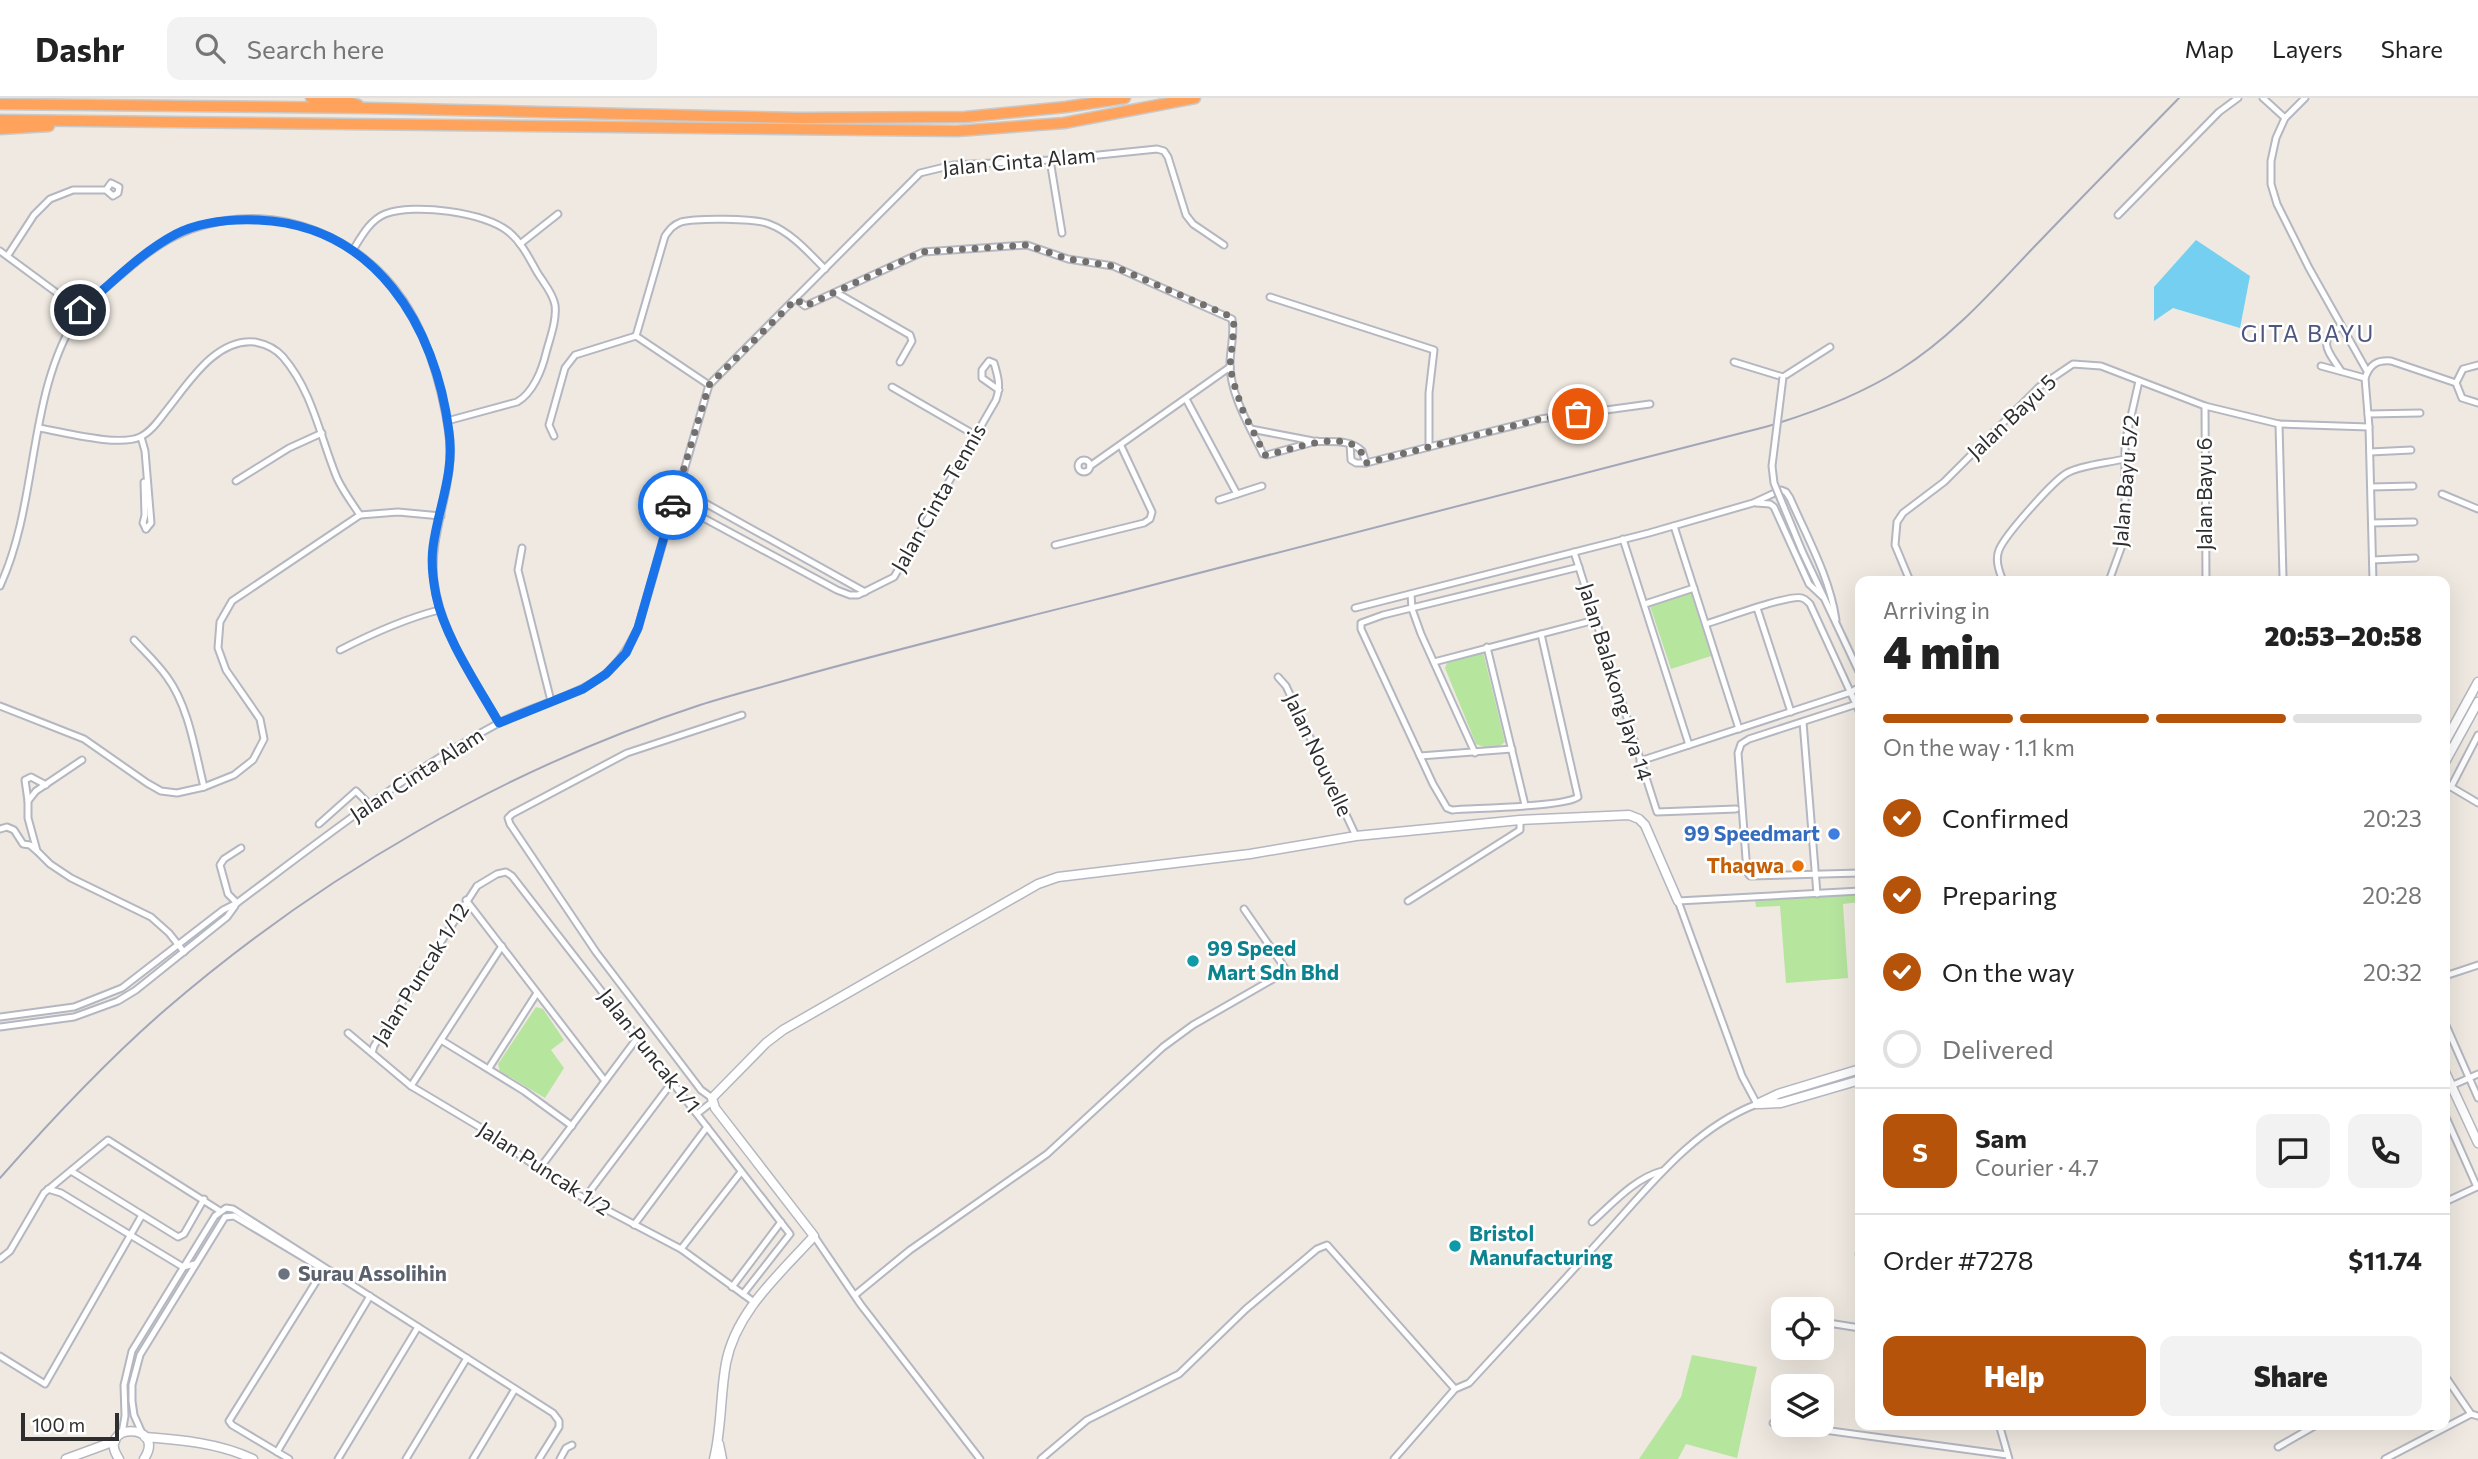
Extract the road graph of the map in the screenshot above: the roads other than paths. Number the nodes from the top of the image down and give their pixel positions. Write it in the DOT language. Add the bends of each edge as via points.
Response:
graph roads {
  1 [pos="311,98"];
  2 [pos="1125,98"];
  3 [pos="1195,98"];
  4 [pos="2238,98"];
  5 [pos="2261,98"];
  6 [pos="2305,98"];
  7 [pos="0,104"];
  8 [pos="368,108"];
  9 [pos="2285,118"];
  10 [pos="0,120"];
  11 [pos="130,121"];
  12 [pos="0,129"];
  13 [pos="1050,160"];
  14 [pos="106,190"];
  15 [pos="558,214"];
  16 [pos="2118,215"];
  17 [pos="1062,233"];
  18 [pos="520,244"];
  19 [pos="1224,245"];
  20 [pos="353,250"];
  21 [pos="0,251"];
  22 [pos="8,255"];
  23 [pos="825,269"];
  24 [pos="837,293"];
  25 [pos="1270,297"];
  26 [pos="796,299"];
  27 [pos="80,310"];
  28 [pos="2340,327"];
  29 [pos="636,336"];
  30 [pos="1830,347"];
  31 [pos="900,362"];
  32 [pos="1734,362"];
  33 [pos="2478,365"];
  34 [pos="1230,366"];
  35 [pos="2321,366"];
  36 [pos="2340,371"];
  37 [pos="2367,371"];
  38 [pos="1783,377"];
  39 [pos="2365,378"];
  40 [pos="2139,381"];
  41 [pos="2456,383"];
  42 [pos="709,385"];
  43 [pos="892,387"];
  44 [pos="999,390"];
  45 [pos="1186,399"];
  46 [pos="2478,403"];
  47 [pos="1650,404"];
  48 [pos="2205,406"];
  49 [pos="2420,413"];
  50 [pos="2368,414"];
  51 [pos="447,421"];
  52 [pos="2279,424"];
  53 [pos="2369,427"];
  54 [pos="39,428"];
  55 [pos="1251,429"];
  56 [pos="322,433"];
  57 [pos="975,435"];
  58 [pos="554,436"];
  59 [pos="139,437"];
  60 [pos="1317,441"];
  61 [pos="1350,444"];
  62 [pos="1121,446"];
  63 [pos="1429,447"];
  64 [pos="2412,450"];
  65 [pos="2370,452"];
  66 [pos="2124,459"];
  67 [pos="1366,463"];
  68 [pos="1090,466"];
  69 [pos="236,481"];
  70 [pos="1262,486"];
  71 [pos="2413,486"];
  72 [pos="2371,487"];
  73 [pos="678,488"];
  74 [pos="2442,494"];
  75 [pos="1237,495"];
  76 [pos="1219,500"];
  77 [pos="674,502"];
  78 [pos="1753,503"];
  79 [pos="2478,509"];
  80 [pos="360,515"];
  81 [pos="441,516"];
  82 [pos="2414,522"];
  83 [pos="2372,523"];
  84 [pos="1674,526"];
  85 [pos="1623,539"];
  86 [pos="1055,545"];
  87 [pos="522,548"];
  88 [pos="1574,552"];
  89 [pos="2415,558"];
  90 [pos="2373,560"];
  91 [pos="1579,567"];
  92 [pos="1908,576"];
  93 [pos="2001,576"];
  94 [pos="2111,576"];
  95 [pos="2206,576"];
  96 [pos="2283,576"];
  97 [pos="2373,576"];
  98 [pos="842,580"];
  99 [pos="0,586"];
  100 [pos="1694,588"];
  101 [pos="837,590"];
  102 [pos="865,592"];
  103 [pos="1411,594"];
  104 [pos="1826,600"];
  105 [pos="1644,604"];
  106 [pos="1355,608"];
  107 [pos="1757,608"];
  108 [pos="1412,609"];
  109 [pos="439,610"];
  110 [pos="1595,620"];
  111 [pos="1836,620"];
  112 [pos="1706,624"];
  113 [pos="1541,634"];
  114 [pos="134,640"];
  115 [pos="1488,647"];
  116 [pos="341,650"];
  117 [pos="1434,662"];
  118 [pos="1855,663"];
  119 [pos="1278,677"];
  120 [pos="2478,682"];
  121 [pos="1855,690"];
  122 [pos="1852,692"];
  123 [pos="1855,697"];
  124 [pos="551,701"];
  125 [pos="2467,701"];
  126 [pos="1855,704"];
  127 [pos="2477,705"];
  128 [pos="0,706"];
  129 [pos="1791,712"];
  130 [pos="742,715"];
  131 [pos="1803,722"];
  132 [pos="499,723"];
  133 [pos="1739,729"];
  134 [pos="2450,733"];
  135 [pos="2478,735"];
  136 [pos="1689,745"];
  137 [pos="1512,749"];
  138 [pos="1475,753"];
  139 [pos="2450,753"];
  140 [pos="1420,756"];
  141 [pos="82,760"];
  142 [pos="1640,761"];
  143 [pos="46,785"];
  144 [pos="204,787"];
  145 [pos="28,802"];
  146 [pos="2478,803"];
  147 [pos="369,804"];
  148 [pos="1525,805"];
  149 [pos="1736,809"];
  150 [pos="1520,820"];
  151 [pos="319,824"];
  152 [pos="0,829"];
  153 [pos="1356,836"];
  154 [pos="241,848"];
  155 [pos="37,851"];
  156 [pos="506,873"];
  157 [pos="1855,873"];
  158 [pos="1816,875"];
  159 [pos="1855,891"];
  160 [pos="1817,894"];
  161 [pos="466,900"];
  162 [pos="1408,901"];
  163 [pos="1678,901"];
  164 [pos="237,904"];
  165 [pos="1244,909"];
  166 [pos="179,945"];
  167 [pos="502,946"];
  168 [pos="184,952"];
  169 [pos="2478,965"];
  170 [pos="2450,973"];
  171 [pos="537,993"];
  172 [pos="0,1017"];
  173 [pos="0,1027"];
  174 [pos="348,1033"];
  175 [pos="2450,1034"];
  176 [pos="639,1037"];
  177 [pos="441,1040"];
  178 [pos="372,1054"];
  179 [pos="489,1069"];
  180 [pos="1855,1071"];
  181 [pos="2478,1074"];
  182 [pos="2469,1078"];
  183 [pos="605,1081"];
  184 [pos="673,1081"];
  185 [pos="1855,1081"];
  186 [pos="411,1086"];
  187 [pos="2451,1086"];
  188 [pos="2478,1098"];
  189 [pos="712,1100"];
  190 [pos="1757,1104"];
  191 [pos="698,1113"];
  192 [pos="572,1125"];
  193 [pos="2450,1126"];
  194 [pos="707,1127"];
  195 [pos="2478,1143"];
  196 [pos="540,1168"];
  197 [pos="71,1171"];
  198 [pos="1663,1171"];
  199 [pos="741,1172"];
  200 [pos="2477,1187"];
  201 [pos="48,1189"];
  202 [pos="204,1199"];
  203 [pos="584,1199"];
  204 [pos="2450,1200"];
  205 [pos="220,1211"];
  206 [pos="142,1215"];
  207 [pos="781,1222"];
  208 [pos="1592,1222"];
  209 [pos="634,1225"];
  210 [pos="131,1235"];
  211 [pos="814,1236"];
  212 [pos="681,1249"];
  213 [pos="0,1259"];
  214 [pos="195,1264"];
  215 [pos="183,1267"];
  216 [pos="324,1268"];
  217 [pos="185,1281"];
  218 [pos="732,1287"];
  219 [pos="743,1294"];
  220 [pos="855,1295"];
  221 [pos="370,1296"];
  222 [pos="754,1302"];
  223 [pos="1834,1324"];
  224 [pos="418,1327"];
  225 [pos="1855,1327"];
  226 [pos="0,1356"];
  227 [pos="467,1358"];
  228 [pos="2450,1383"];
  229 [pos="515,1389"];
  230 [pos="1455,1389"];
  231 [pos="2474,1415"];
  232 [pos="2450,1427"];
  233 [pos="2001,1430"];
  234 [pos="2308,1430"];
  235 [pos="2444,1430"];
  236 [pos="1834,1432"];
  237 [pos="122,1433"];
  238 [pos="143,1435"];
  239 [pos="115,1441"];
  240 [pos="719,1441"];
  241 [pos="572,1445"];
  242 [pos="2278,1447"];
  243 [pos="277,1451"];
  244 [pos="2008,1457"];
  245 [pos="66,1459"];
  246 [pos="118,1459"];
  247 [pos="144,1459"];
  248 [pos="253,1459"];
  249 [pos="289,1459"];
  250 [pos="338,1459"];
  251 [pos="406,1459"];
  252 [pos="472,1459"];
  253 [pos="540,1459"];
  254 [pos="560,1459"];
  255 [pos="714,1459"];
  256 [pos="722,1459"];
  257 [pos="980,1459"];
  258 [pos="1041,1459"];
  259 [pos="1394,1459"];
  260 [pos="2385,1459"];
  1 -- 8 [label="highway" via="343,100"];
  2 -- 8 [label="highway" via="965,117 798,118"];
  3 -- 11 [label="highway" via="1064,123 957,131"];
  4 -- 16 [label="street"];
  5 -- 9 [label="street"];
  6 -- 9 [label="street"];
  7 -- 8 [label="highway"];
  9 -- 28 [label="street" via="2271,161 2271,184"];
  10 -- 11 [label="highway"];
  11 -- 12 [label="highway"];
  13 -- 17 [label="street"];
  13 -- 19 [label="street, Jalan Cinta Alam" via="1164,151 1186,215"];
  13 -- 23 [label="street, Jalan Cinta Alam" via="953,165 920,173"];
  14 -- 22 [label="street" via="73,190 50,199"];
  15 -- 18 [label="street"];
  18 -- 20 [label="street" via="482,217 401,210 382,215"];
  18 -- 51 [label="street" via="555,307 545,357 526,397"];
  20 -- 27 [label="street" via="330,237 275,220 209,223 177,233 142,256"];
  20 -- 51 [label="street" via="382,274 420,330"];
  21 -- 22 [label="street"];
  22 -- 27 [label="street"];
  23 -- 26 [label="street, Jalan Cinta Alam"];
  23 -- 29 [label="street" via="785,232 769,224 685,221 665,236"];
  24 -- 26 [label="street" via="805,306"];
  24 -- 31 [label="street" via="911,335"];
  24 -- 34 [label="street" via="922,252 1027,245 1068,259 1113,266 1227,315 1234,326"];
  25 -- 63 [label="street" via="1434,350"];
  26 -- 42 [label="street, Jalan Cinta Alam"];
  27 -- 54 [label="street" via="55,359"];
  28 -- 36 [label="street" via="2326,339"];
  28 -- 37 [label="street"];
  29 -- 42 [label="street"];
  29 -- 58 [label="street" via="575,355 569,361 549,425"];
  30 -- 38 [label="street"];
  32 -- 38 [label="street"];
  33 -- 41 [label="street" via="2463,369"];
  34 -- 45 [label="street"];
  34 -- 55 [label="street"];
  35 -- 36 [label="street"];
  36 -- 39 [label="street"];
  37 -- 39 [label="street"];
  37 -- 41 [label="street" via="2380,360 2391,361"];
  38 -- 104 [label="street, bridge" via="1774,483"];
  39 -- 50 [label="street"];
  40 -- 48 [label="street, Jalan Bayu 5"];
  40 -- 66 [label="street, Jalan Bayu 5/2"];
  40 -- 92 [label="street, Jalan Bayu 5" via="2101,366 2079,364 2039,387 1897,522 1895,545"];
  41 -- 46 [label="street" via="2462,398"];
  42 -- 73 [label="street, Jalan Cinta Alam"];
  43 -- 57 [label="street"];
  44 -- 44 [label="street" via="982,378 989,360 995,363"];
  44 -- 57 [label="street, Jalan Cinta Tennis"];
  45 -- 62 [label="street"];
  45 -- 75 [label="street"];
  47 -- 63 [label="street" via="1540,419"];
  48 -- 52 [label="street, Jalan Bayu 5"];
  48 -- 95 [label="street, Jalan Bayu 6"];
  49 -- 50 [label="street"];
  50 -- 53 [label="street"];
  51 -- 81 [label="street" via="450,459"];
  52 -- 53 [label="street, Jalan Bayu 5"];
  52 -- 96 [label="street"];
  53 -- 65 [label="street"];
  54 -- 59 [label="street" via="112,440"];
  54 -- 99 [label="street" via="16,539"];
  55 -- 60 [label="street"];
  55 -- 60 [label="street" via="1265,455"];
  56 -- 59 [label="street" via="310,400 281,355 264,343 245,341 207,361 160,419"];
  56 -- 69 [label="street"];
  56 -- 80 [label="street" via="338,479"];
  57 -- 102 [label="street, Jalan Cinta Tennis" via="894,577"];
  59 -- 59 [label="street" via="145,451 151,523 146,529 142,523"];
  60 -- 61 [label="street"];
  61 -- 67 [label="street" via="1362,451"];
  61 -- 67 [label="street" via="1351,460"];
  62 -- 68 [label="street"];
  62 -- 86 [label="street" via="1152,512 1150,519"];
  63 -- 67 [label="street"];
  64 -- 65 [label="street"];
  65 -- 72 [label="street"];
  66 -- 93 [label="street" via="2069,472 2040,498 1998,550"];
  66 -- 94 [label="street, Jalan Bayu 5/2" via="2125,537"];
  70 -- 75 [label="street"];
  71 -- 72 [label="street"];
  72 -- 83 [label="street"];
  73 -- 77 [label="street, Jalan Cinta Alam"];
  73 -- 98 [label="street"];
  74 -- 79 [label="street"];
  75 -- 76 [label="street"];
  77 -- 101 [label="street"];
  77 -- 124 [label="street, Jalan Cinta Alam" via="638,628 626,653 583,689"];
  78 -- 84 [label="street"];
  78 -- 104 [label="street" via="1774,507 1809,584"];
  78 -- 111 [label="street" via="1786,492 1823,576"];
  80 -- 81 [label="street"];
  80 -- 144 [label="street" via="232,601 220,622 218,649 226,670 260,719 264,739 253,760 234,775"];
  81 -- 109 [label="street" via="433,548"];
  82 -- 83 [label="street"];
  83 -- 90 [label="street"];
  84 -- 85 [label="street"];
  84 -- 100 [label="street"];
  85 -- 88 [label="street"];
  85 -- 105 [label="street"];
  87 -- 124 [label="street" via="518,570"];
  88 -- 91 [label="street, Jalan Balakong Jaya 14"];
  88 -- 103 [label="street"];
  89 -- 90 [label="street"];
  90 -- 97 [label="street"];
  91 -- 108 [label="street"];
  91 -- 110 [label="street, Jalan Balakong Jaya 14"];
  98 -- 101 [label="street"];
  98 -- 102 [label="street"];
  100 -- 105 [label="street"];
  100 -- 112 [label="street"];
  101 -- 102 [label="street" via="850,595"];
  103 -- 106 [label="street"];
  103 -- 108 [label="street"];
  104 -- 111 [label="street"];
  105 -- 136 [label="street"];
  107 -- 112 [label="street"];
  107 -- 122 [label="street" via="1805,599"];
  107 -- 129 [label="street"];
  108 -- 117 [label="street"];
  108 -- 140 [label="street" via="1366,620 1361,629"];
  109 -- 116 [label="street" via="378,630"];
  109 -- 132 [label="street"];
  110 -- 113 [label="street"];
  110 -- 142 [label="street, Jalan Balakong Jaya 14"];
  111 -- 118 [label="street"];
  112 -- 133 [label="street"];
  113 -- 115 [label="street"];
  113 -- 148 [label="street" via="1578,797"];
  114 -- 144 [label="street" via="168,678 190,731"];
  115 -- 117 [label="street"];
  115 -- 137 [label="street"];
  117 -- 138 [label="street"];
  119 -- 153 [label="street, Jalan Nouvelle"];
  120 -- 125 [label="street"];
  121 -- 122 [label="street"];
  122 -- 123 [label="street"];
  122 -- 129 [label="street"];
  124 -- 132 [label="street, Jalan Cinta Alam"];
  125 -- 127 [label="street"];
  125 -- 134 [label="street"];
  126 -- 131 [label="street"];
  127 -- 139 [label="street"];
  128 -- 144 [label="street" via="84,739 161,790 177,793"];
  129 -- 133 [label="street"];
  130 -- 189 [label="street" via="627,753 508,818 596,952"];
  131 -- 158 [label="street"];
  131 -- 158 [label="street" via="1741,744 1747,872 1750,876"];
  132 -- 147 [label="street, Jalan Cinta Alam"];
  133 -- 136 [label="street"];
  135 -- 146 [label="street" via="2451,787"];
  136 -- 142 [label="street"];
  137 -- 138 [label="street"];
  137 -- 148 [label="street"];
  138 -- 140 [label="street"];
  140 -- 148 [label="street" via="1443,804 1452,810"];
  141 -- 143 [label="street"];
  142 -- 149 [label="street, Jalan Balakong Jaya 14" via="1657,812"];
  143 -- 145 [label="street"];
  143 -- 145 [label="street" via="31,777 25,780"];
  145 -- 155 [label="street"];
  147 -- 151 [label="street" via="356,791"];
  147 -- 164 [label="street, Jalan Cinta Alam"];
  150 -- 153 [label="street"];
  150 -- 162 [label="street" via="1520,830"];
  150 -- 163 [label="street" via="1616,815 1640,819"];
  152 -- 155 [label="street" via="14,830 19,840"];
  153 -- 189 [label="street" via="1058,877 1038,884 783,1030"];
  154 -- 164 [label="street" via="220,865 228,894"];
  155 -- 166 [label="street" via="71,878 151,917"];
  156 -- 161 [label="street, Jalan Puncak 1/12" via="477,886"];
  156 -- 176 [label="street, Jalan Puncak 1/1"];
  157 -- 158 [label="street"];
  158 -- 160 [label="street"];
  159 -- 160 [label="street"];
  160 -- 163 [label="street"];
  161 -- 167 [label="street"];
  161 -- 178 [label="street, Jalan Puncak 1/12"];
  163 -- 190 [label="street" via="1742,1076"];
  164 -- 166 [label="street, Jalan Cinta Alam"];
  164 -- 168 [label="street, Jalan Cinta Alam"];
  165 -- 220 [label="street" via="1287,971 1163,1047 1047,1154 910,1250"];
  166 -- 168 [label="street"];
  166 -- 172 [label="street, Jalan Cinta Alam" via="113,993 74,1007"];
  167 -- 171 [label="street"];
  167 -- 177 [label="street"];
  168 -- 173 [label="street, Jalan Cinta Alam" via="118,1001 74,1017"];
  169 -- 170 [label="street"];
  171 -- 179 [label="street"];
  171 -- 183 [label="street"];
  174 -- 178 [label="street, Jalan Puncak 1/2"];
  175 -- 182 [label="street"];
  176 -- 183 [label="street"];
  176 -- 184 [label="street, Jalan Puncak 1/1"];
  177 -- 179 [label="street"];
  177 -- 186 [label="street"];
  178 -- 186 [label="street, Jalan Puncak 1/2"];
  179 -- 192 [label="street"];
  180 -- 190 [label="street"];
  181 -- 182 [label="street"];
  182 -- 187 [label="street"];
  182 -- 188 [label="street"];
  183 -- 192 [label="street"];
  184 -- 191 [label="street, Jalan Puncak 1/1"];
  184 -- 203 [label="street"];
  185 -- 190 [label="street" via="1781,1103"];
  186 -- 196 [label="street, Jalan Puncak 1/2"];
  187 -- 195 [label="street"];
  189 -- 191 [label="street"];
  189 -- 211 [label="street"];
  190 -- 198 [label="street" via="1714,1127"];
  191 -- 194 [label="street, Jalan Puncak 1/1"];
  192 -- 196 [label="street"];
  193 -- 200 [label="street"];
  194 -- 199 [label="street, Jalan Puncak 1/1"];
  194 -- 209 [label="street"];
  196 -- 203 [label="street, Jalan Puncak 1/2"];
  197 -- 201 [label="street"];
  197 -- 202 [label="street" via="108,1140"];
  197 -- 206 [label="street"];
  198 -- 208 [label="street" via="1634,1185"];
  198 -- 230 [label="street" via="1469,1383"];
  199 -- 207 [label="street, Jalan Puncak 1/1"];
  199 -- 212 [label="street"];
  200 -- 204 [label="street"];
  201 -- 210 [label="street"];
  201 -- 213 [label="street" via="10,1251"];
  202 -- 205 [label="street"];
  202 -- 206 [label="street" via="182,1237"];
  203 -- 209 [label="street, Jalan Puncak 1/2"];
  205 -- 215 [label="street"];
  205 -- 216 [label="street" via="233,1209"];
  206 -- 210 [label="street"];
  207 -- 218 [label="street"];
  207 -- 219 [label="street, Jalan Puncak 1/1" via="790,1234"];
  209 -- 212 [label="street, Jalan Puncak 1/2"];
  210 -- 215 [label="street"];
  210 -- 226 [label="street" via="45,1384"];
  211 -- 220 [label="street"];
  211 -- 222 [label="street"];
  212 -- 218 [label="street, Jalan Puncak 1/2"];
  214 -- 215 [label="street"];
  214 -- 216 [label="street" via="220,1222 234,1216"];
  214 -- 217 [label="street"];
  215 -- 217 [label="street"];
  215 -- 237 [label="street" via="132,1351 124,1384"];
  216 -- 221 [label="street"];
  216 -- 243 [label="street" via="230,1418 232,1425"];
  217 -- 238 [label="street" via="135,1368 132,1401"];
  218 -- 219 [label="street, Jalan Puncak 1/2"];
  219 -- 222 [label="street, Jalan Puncak 1/2"];
  220 -- 257 [label="street"];
  221 -- 224 [label="street"];
  221 -- 243 [label="street"];
  222 -- 240 [label="street" via="731,1343"];
  223 -- 225 [label="street"];
  224 -- 227 [label="street"];
  224 -- 250 [label="street"];
  227 -- 229 [label="street"];
  227 -- 251 [label="street"];
  228 -- 231 [label="street"];
  229 -- 252 [label="street"];
  229 -- 253 [label="street" via="559,1421"];
  230 -- 258 [label="street" via="1327,1245 1246,1309 1179,1374 1087,1420"];
  230 -- 259 [label="street"];
  231 -- 232 [label="street"];
  233 -- 244 [label="street"];
  234 -- 242 [label="street"];
  235 -- 260 [label="street"];
  236 -- 244 [label="street"];
  237 -- 238 [label="street" via="132,1430"];
  237 -- 239 [label="street"];
  238 -- 247 [label="street" via="148,1446"];
  238 -- 248 [label="street" via="223,1447"];
  239 -- 245 [label="street"];
  239 -- 246 [label="street"];
  240 -- 255 [label="street"];
  240 -- 256 [label="street"];
  241 -- 254 [label="street"];
  243 -- 249 [label="street"];
}
